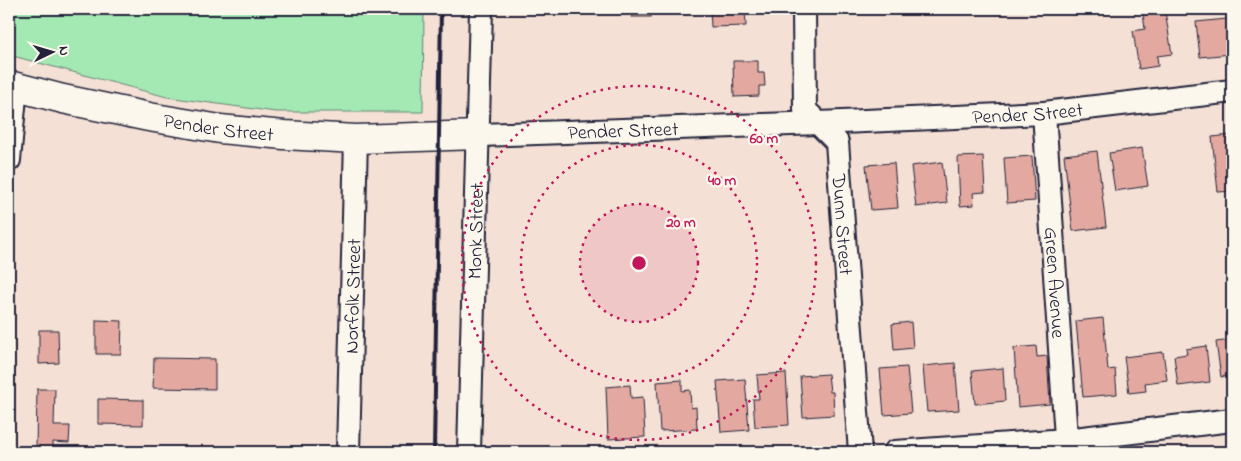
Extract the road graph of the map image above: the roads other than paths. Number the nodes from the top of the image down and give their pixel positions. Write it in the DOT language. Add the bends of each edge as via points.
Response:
graph roads {
  1 [pos="481,9"];
  2 [pos="804,9"];
  3 [pos="12,85"];
  4 [pos="1232,91"];
  5 [pos="1044,113"];
  6 [pos="819,123"];
  7 [pos="479,135"];
  8 [pos="356,139"];
  9 [pos="9,160"];
  10 [pos="1232,420"];
  11 [pos="1066,446"];
  12 [pos="348,452"];
  13 [pos="469,452"];
  14 [pos="860,452"];
  15 [pos="895,452"];
  1 -- 7 [label="street, Monk Street"];
  2 -- 6 [label="street, Dunn Street" via="805,110"];
  3 -- 8 [label="street, Pender Street" via="63,99 220,129"];
  3 -- 9 [label="street"];
  4 -- 5 [label="street, Pender Street"];
  5 -- 6 [label="street, Pender Street"];
  5 -- 11 [label="street, Green Avenue"];
  6 -- 7 [label="street, Pender Street"];
  6 -- 14 [label="street, Dunn Street" via="837,142"];
  7 -- 8 [label="street, Pender Street"];
  7 -- 13 [label="street, Monk Street"];
  8 -- 12 [label="street, Norfolk Street"];
  10 -- 11 [label="street"];
  11 -- 15 [label="street"];
}
